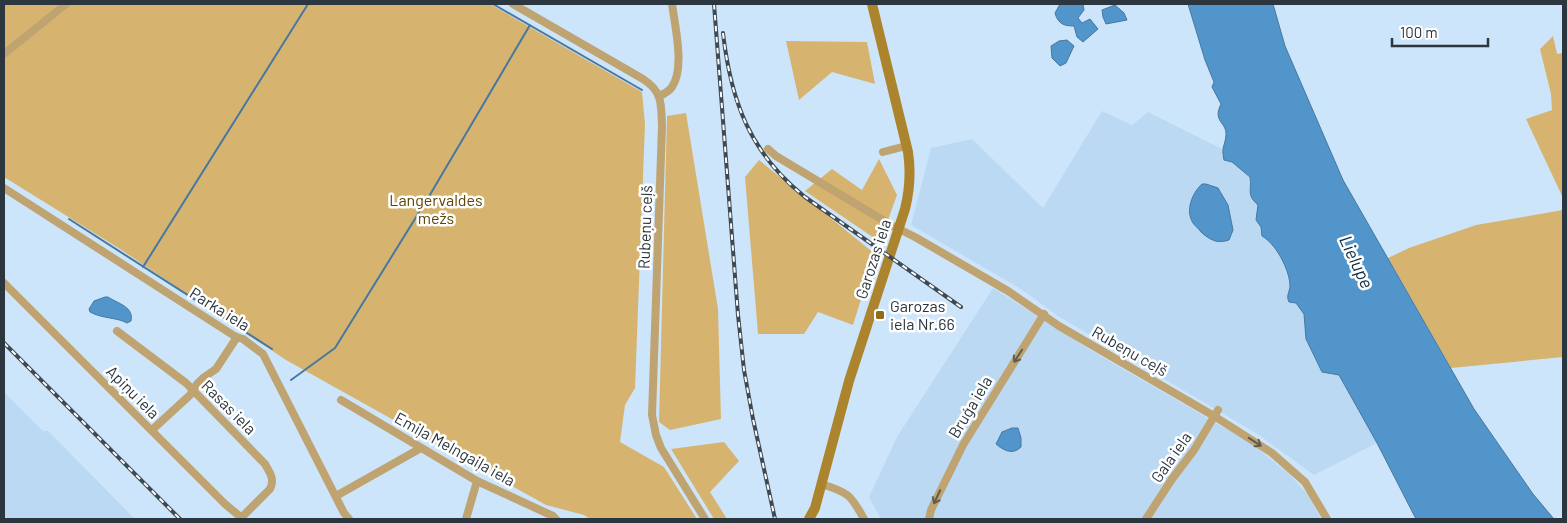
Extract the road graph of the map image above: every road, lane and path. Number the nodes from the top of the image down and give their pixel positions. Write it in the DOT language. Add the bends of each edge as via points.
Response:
graph roads {
  1 [pos="66,4"];
  2 [pos="513,4"];
  3 [pos="672,4"];
  4 [pos="872,4"];
  5 [pos="4,54"];
  6 [pos="659,96"];
  7 [pos="906,146"];
  8 [pos="768,149"];
  9 [pos="883,152"];
  10 [pos="4,188"];
  11 [pos="898,229"];
  12 [pos="4,283"];
  13 [pos="1044,314"];
  14 [pos="117,331"];
  15 [pos="238,337"];
  16 [pos="193,390"];
  17 [pos="341,400"];
  18 [pos="1216,413"];
  19 [pos="152,430"];
  20 [pos="421,448"];
  21 [pos="477,481"];
  22 [pos="821,484"];
  23 [pos="336,496"];
  24 [pos="242,518"];
  25 [pos="349,519"];
  26 [pos="466,519"];
  27 [pos="556,519"];
  28 [pos="705,519"];
  29 [pos="809,519"];
  30 [pos="864,519"];
  31 [pos="929,519"];
  32 [pos="1146,519"];
  33 [pos="1327,519"];
  1 -- 5 [label="street"];
  2 -- 6 [label="street" via="643,79"];
  3 -- 6 [label="street" via="678,68 672,86"];
  4 -- 7 [label="main road, Garozas iela"];
  6 -- 28 [label="street, Rubeņu ceļš" via="662,126 652,415 661,448"];
  7 -- 9 [label="street"];
  7 -- 11 [label="main road, Garozas iela" via="910,184"];
  8 -- 11 [label="street, Rubeņu ceļš"];
  10 -- 15 [label="street, Parka iela"];
  11 -- 13 [label="street, Rubeņu ceļš"];
  11 -- 22 [label="main road, Garozas iela"];
  12 -- 19 [label="street, Apiņu iela"];
  13 -- 18 [label="street, Rubeņu ceļš" via="1073,334"];
  13 -- 31 [label="street, Bruģa iela, one-way" via="963,445"];
  14 -- 16 [label="street, Rasas iela"];
  15 -- 16 [label="street" via="216,368"];
  15 -- 23 [label="street, Parka iela" via="263,354"];
  16 -- 19 [label="street"];
  16 -- 24 [label="street, Rasas iela" via="256,454 272,478 270,489"];
  17 -- 20 [label="street, Emiļa Melngaiļa iela"];
  18 -- 32 [label="street, Gala iela"];
  18 -- 33 [label="street, Rubeņu ceļš, one-way" via="1297,474 1314,494"];
  19 -- 24 [label="street, Apiņu iela"];
  20 -- 21 [label="street, Emiļa Melngaiļa iela"];
  20 -- 23 [label="street"];
  21 -- 26 [label="street"];
  21 -- 27 [label="street, Emiļa Melngaiļa iela"];
  22 -- 29 [label="main road, Garozas iela"];
  22 -- 30 [label="street" via="847,494"];
  23 -- 25 [label="street, Parka iela"];
}
